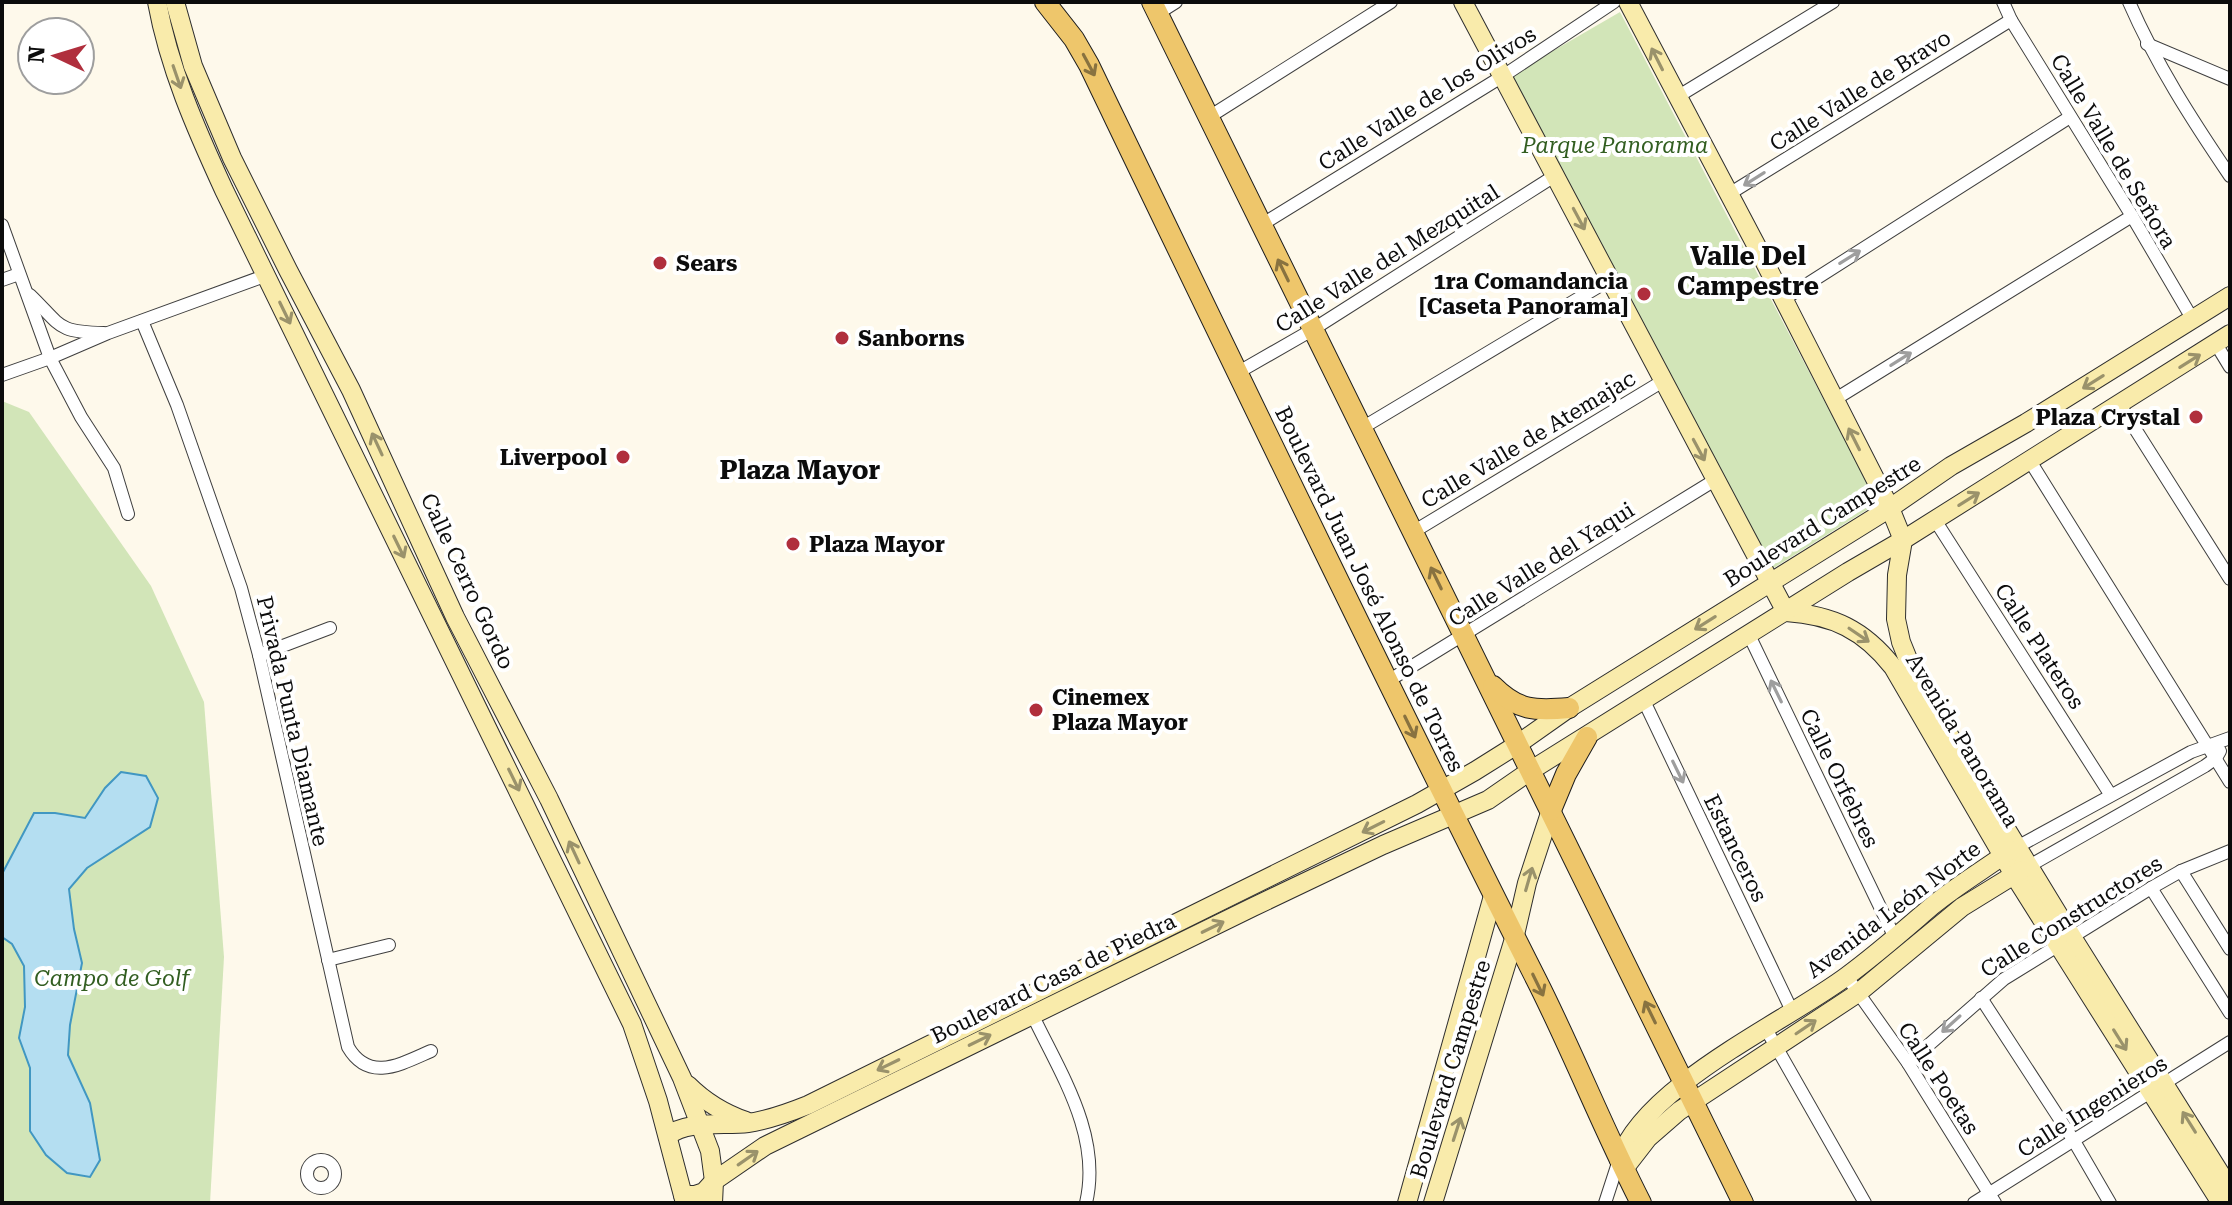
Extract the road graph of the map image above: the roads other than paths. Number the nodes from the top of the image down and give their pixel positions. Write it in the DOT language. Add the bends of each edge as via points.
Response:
graph roads {
  1 [pos="157,2"];
  2 [pos="175,2"];
  3 [pos="1045,2"];
  4 [pos="1176,2"];
  5 [pos="1391,2"];
  6 [pos="1463,2"];
  7 [pos="1614,2"];
  8 [pos="1628,2"];
  9 [pos="1833,2"];
  10 [pos="2003,2"];
  11 [pos="2129,2"];
  12 [pos="1155,8"];
  13 [pos="2011,20"];
  14 [pos="2147,44"];
  15 [pos="1503,76"];
  16 [pos="2230,79"];
  17 [pos="1677,97"];
  18 [pos="1209,117"];
  19 [pos="2070,117"];
  20 [pos="1556,175"];
  21 [pos="2230,176"];
  22 [pos="1729,194"];
  23 [pos="2132,216"];
  24 [pos="2,225"];
  25 [pos="1261,225"];
  26 [pos="19,274"];
  27 [pos="267,275"];
  28 [pos="1611,279"];
  29 [pos="2,280"];
  30 [pos="26,291"];
  31 [pos="2230,296"];
  32 [pos="1784,299"];
  33 [pos="2193,320"];
  34 [pos="142,321"];
  35 [pos="1312,330"];
  36 [pos="108,333"];
  37 [pos="2223,339"];
  38 [pos="50,358"];
  39 [pos="2230,367"];
  40 [pos="1237,373"];
  41 [pos="2,375"];
  42 [pos="1663,381"];
  43 [pos="1834,400"];
  44 [pos="2120,405"];
  45 [pos="1362,428"];
  46 [pos="2030,461"];
  47 [pos="1715,480"];
  48 [pos="1890,508"];
  49 [pos="128,514"];
  50 [pos="1935,520"];
  51 [pos="1413,532"];
  52 [pos="1903,540"];
  53 [pos="2230,579"];
  54 [pos="1770,581"];
  55 [pos="1786,612"];
  56 [pos="330,628"];
  57 [pos="1749,635"];
  58 [pos="1464,636"];
  59 [pos="259,655"];
  60 [pos="1484,677"];
  61 [pos="1388,681"];
  62 [pos="1644,701"];
  63 [pos="1578,702"];
  64 [pos="1595,732"];
  65 [pos="2229,738"];
  66 [pos="1518,744"];
  67 [pos="2208,744"];
  68 [pos="2216,758"];
  69 [pos="1530,771"];
  70 [pos="2230,782"];
  71 [pos="1441,789"];
  72 [pos="2110,794"];
  73 [pos="1551,810"];
  74 [pos="1453,815"];
  75 [pos="2010,851"];
  76 [pos="2230,851"];
  77 [pos="2021,870"];
  78 [pos="2181,871"];
  79 [pos="2151,888"];
  80 [pos="1493,896"];
  81 [pos="1173,936"];
  82 [pos="1895,938"];
  83 [pos="1514,939"];
  84 [pos="2066,941"];
  85 [pos="389,945"];
  86 [pos="2230,949"];
  87 [pos="328,960"];
  88 [pos="1847,977"];
  89 [pos="1858,993"];
  90 [pos="1981,998"];
  91 [pos="1792,1011"];
  92 [pos="2230,1013"];
  93 [pos="1032,1014"];
  94 [pos="1766,1029"];
  95 [pos="2230,1042"];
  96 [pos="1776,1047"];
  97 [pos="431,1051"];
  98 [pos="1908,1063"];
  99 [pos="685,1086"];
  100 [pos="2159,1088"];
  101 [pos="1682,1097"];
  102 [pos="658,1101"];
  103 [pos="749,1122"];
  104 [pos="700,1126"];
  105 [pos="668,1136"];
  106 [pos="2074,1141"];
  107 [pos="1618,1169"];
  108 [pos="714,1181"];
  109 [pos="321,1189"];
  110 [pos="2230,1189"];
  111 [pos="1992,1198"];
  112 [pos="684,1199"];
  113 [pos="324,1203"];
  114 [pos="713,1203"];
  115 [pos="1086,1203"];
  116 [pos="1407,1203"];
  117 [pos="1433,1203"];
  118 [pos="1605,1203"];
  119 [pos="1641,1203"];
  120 [pos="1743,1203"];
  121 [pos="1865,1203"];
  122 [pos="1974,1203"];
  123 [pos="2110,1203"];
  124 [pos="2221,1203"];
  1 -- 27 [label="main road, Calle Cerro Gordo, one-way" via="178,82"];
  99 -- 2 [label="main road, Calle Cerro Gordo, one-way" via="549,799 455,617 351,390 232,158 193,66"];
  3 -- 40 [label="main road, Boulevard Juan José Alonso de Torres, one-way" via="1089,65"];
  4 -- 12 [label="street"];
  5 -- 18 [label="street"];
  6 -- 15 [label="main road"];
  7 -- 15 [label="street, Calle Valle de los Olivos"];
  17 -- 8 [label="main road, Avenida Panorama, one-way"];
  9 -- 17 [label="street"];
  10 -- 13 [label="street, Calle Valle de Señora"];
  11 -- 14 [label="street"];
  12 -- 18 [label="main road"];
  13 -- 19 [label="street, Calle Valle de Señora"];
  13 -- 22 [label="street, Calle Valle de Bravo, one-way"];
  14 -- 16 [label="street"];
  14 -- 21 [label="street"];
  15 -- 20 [label="main road"];
  15 -- 25 [label="street, Calle Valle de los Olivos"];
  17 -- 22 [label="main road, Avenida Panorama"];
  18 -- 25 [label="main road"];
  19 -- 23 [label="street, Calle Valle de Señora"];
  32 -- 19 [label="street, one-way"];
  20 -- 28 [label="main road, one-way"];
  20 -- 35 [label="street, Calle Valle del Mezquital"];
  22 -- 32 [label="main road, Avenida Panorama"];
  23 -- 33 [label="street, Calle Valle de Señora"];
  43 -- 23 [label="street, one-way"];
  24 -- 26 [label="street"];
  35 -- 25 [label="main road, one-way"];
  26 -- 29 [label="street"];
  26 -- 30 [label="street"];
  27 -- 34 [label="street"];
  27 -- 102 [label="main road, Calle Cerro Gordo, one-way" via="632,1024"];
  28 -- 42 [label="main road"];
  28 -- 45 [label="street"];
  30 -- 36 [label="street" via="60,327"];
  30 -- 38 [label="street"];
  31 -- 33 [label="main road, Boulevard Campestre"];
  32 -- 43 [label="main road, Avenida Panorama"];
  33 -- 48 [label="main road, Boulevard Campestre, one-way"];
  34 -- 36 [label="street"];
  34 -- 59 [label="street, Privada Punta Diamante" via="225,538"];
  35 -- 40 [label="street, Calle Valle del Mezquital"];
  35 -- 45 [label="main road"];
  36 -- 38 [label="street"];
  37 -- 39 [label="street"];
  44 -- 37 [label="main road, one-way"];
  38 -- 41 [label="street"];
  38 -- 49 [label="street" via="114,468"];
  40 -- 61 [label="main road, Boulevard Juan José Alonso de Torres"];
  42 -- 47 [label="main road, one-way"];
  42 -- 51 [label="street, Calle Valle de Atemajac"];
  48 -- 43 [label="main road, Avenida Panorama, one-way"];
  44 -- 46 [label="main road"];
  44 -- 53 [label="street"];
  45 -- 51 [label="main road"];
  50 -- 46 [label="main road, one-way"];
  46 -- 67 [label="street"];
  47 -- 54 [label="main road"];
  47 -- 58 [label="street, Calle Valle del Yaqui"];
  48 -- 52 [label="main road, Avenida Panorama"];
  48 -- 54 [label="main road, Boulevard Campestre"];
  50 -- 52 [label="main road"];
  50 -- 72 [label="street, Calle Plateros"];
  58 -- 51 [label="main road, one-way"];
  52 -- 55 [label="main road"];
  52 -- 75 [label="main road, Avenida Panorama" via="1895,601 1908,663"];
  54 -- 55 [label="main road"];
  54 -- 63 [label="main road, Boulevard Campestre, one-way"];
  55 -- 57 [label="main road"];
  55 -- 75 [label="main road, Avenida Panorama, one-way" via="1834,620 1879,649"];
  56 -- 59 [label="street"];
  57 -- 62 [label="main road"];
  82 -- 57 [label="street, Calle Orfebres, one-way"];
  58 -- 60 [label="main road"];
  58 -- 61 [label="street, Calle Valle del Yaqui"];
  59 -- 87 [label="street, Privada Punta Diamante"];
  60 -- 63 [label="main road" via="1518,705 1535,709"];
  60 -- 66 [label="main road"];
  61 -- 71 [label="main road, Boulevard Juan José Alonso de Torres, one-way"];
  62 -- 64 [label="main road"];
  62 -- 91 [label="street, Estanceros, one-way"];
  63 -- 64 [label="main road"];
  63 -- 66 [label="main road, Boulevard Campestre"];
  64 -- 69 [label="main road"];
  64 -- 73 [label="main road" via="1566,774"];
  65 -- 67 [label="street, Avenida León Norte"];
  65 -- 68 [label="street, Avenida León Norte"];
  66 -- 69 [label="main road"];
  66 -- 71 [label="main road, Boulevard Campestre"];
  67 -- 68 [label="street"];
  67 -- 72 [label="street, Avenida León Norte"];
  68 -- 70 [label="street"];
  68 -- 77 [label="street, Avenida León Norte"];
  69 -- 73 [label="main road"];
  69 -- 74 [label="main road" via="1488,800"];
  71 -- 74 [label="main road, Boulevard Juan José Alonso de Torres"];
  71 -- 81 [label="main road, Boulevard Casa de Piedra, one-way"];
  72 -- 75 [label="street, Avenida León Norte"];
  83 -- 73 [label="main road, Boulevard Campestre, one-way"];
  101 -- 73 [label="main road, one-way"];
  74 -- 80 [label="main road, Boulevard Juan José Alonso de Torres"];
  81 -- 74 [label="main road, Boulevard Casa de Piedra, one-way"];
  75 -- 77 [label="main road, Avenida Panorama"];
  75 -- 82 [label="main road, Avenida León Norte"];
  76 -- 78 [label="street, Calle Constructores"];
  77 -- 84 [label="main road, Avenida Panorama"];
  77 -- 89 [label="main road, Avenida León Norte" via="1962,907"];
  78 -- 79 [label="street, Calle Constructores"];
  78 -- 86 [label="street"];
  79 -- 84 [label="street, Calle Constructores"];
  79 -- 92 [label="street"];
  80 -- 83 [label="main road, Boulevard Juan José Alonso de Torres"];
  80 -- 116 [label="main road, Boulevard Campestre"];
  81 -- 93 [label="main road, Boulevard Casa de Piedra"];
  81 -- 103 [label="main road, Boulevard Casa de Piedra, one-way" via="808,1105"];
  82 -- 88 [label="main road, Avenida León Norte"];
  83 -- 107 [label="main road, Boulevard Juan José Alonso de Torres, one-way"];
  117 -- 83 [label="main road, Boulevard Campestre, one-way"];
  84 -- 90 [label="street, Calle Constructores"];
  84 -- 100 [label="main road, Avenida Panorama"];
  85 -- 87 [label="street"];
  87 -- 97 [label="street, Privada Punta Diamante" via="343,1032 362,1065 381,1068"];
  88 -- 89 [label="street, Calle Poetas"];
  88 -- 91 [label="main road, Avenida León Norte"];
  96 -- 89 [label="main road, Avenida León Norte, one-way"];
  89 -- 98 [label="street, Calle Poetas"];
  90 -- 98 [label="street, Calle Constructores, one-way"];
  90 -- 106 [label="street"];
  91 -- 94 [label="main road, Avenida León Norte"];
  108 -- 93 [label="main road, Boulevard Casa de Piedra, one-way" via="765,1146"];
  93 -- 115 [label="street" via="1086,1134"];
  94 -- 96 [label="street"];
  94 -- 101 [label="main road, Avenida León Norte"];
  95 -- 100 [label="street, Calle Ingenieros"];
  96 -- 101 [label="main road, Avenida León Norte"];
  96 -- 121 [label="street"];
  98 -- 111 [label="street, Calle Poetas"];
  99 -- 102 [label="main road" via="687,1108 680,1114 668,1113"];
  99 -- 103 [label="main road"];
  99 -- 104 [label="main road, Calle Cerro Gordo"];
  100 -- 106 [label="street, Calle Ingenieros"];
  110 -- 100 [label="main road, Avenida Panorama, one-way"];
  100 -- 124 [label="main road, Avenida Panorama"];
  101 -- 107 [label="main road, Avenida León Norte" via="1632,1134"];
  101 -- 120 [label="main road"];
  102 -- 105 [label="main road, Calle Cerro Gordo"];
  103 -- 104 [label="main road, Boulevard Casa de Piedra"];
  104 -- 105 [label="main road, Boulevard Casa de Piedra" via="682,1127"];
  104 -- 108 [label="main road, Calle Cerro Gordo"];
  105 -- 112 [label="main road, Calle Cerro Gordo"];
  106 -- 111 [label="street, Calle Ingenieros"];
  106 -- 123 [label="street"];
  107 -- 118 [label="street"];
  107 -- 119 [label="main road, Boulevard Juan José Alonso de Torres"];
  108 -- 112 [label="main road, Boulevard Casa de Piedra" via="707,1190"];
  108 -- 114 [label="main road, Calle Cerro Gordo"];
  109 -- 113 [label="street"];
  111 -- 122 [label="street, Calle Ingenieros"];
}
